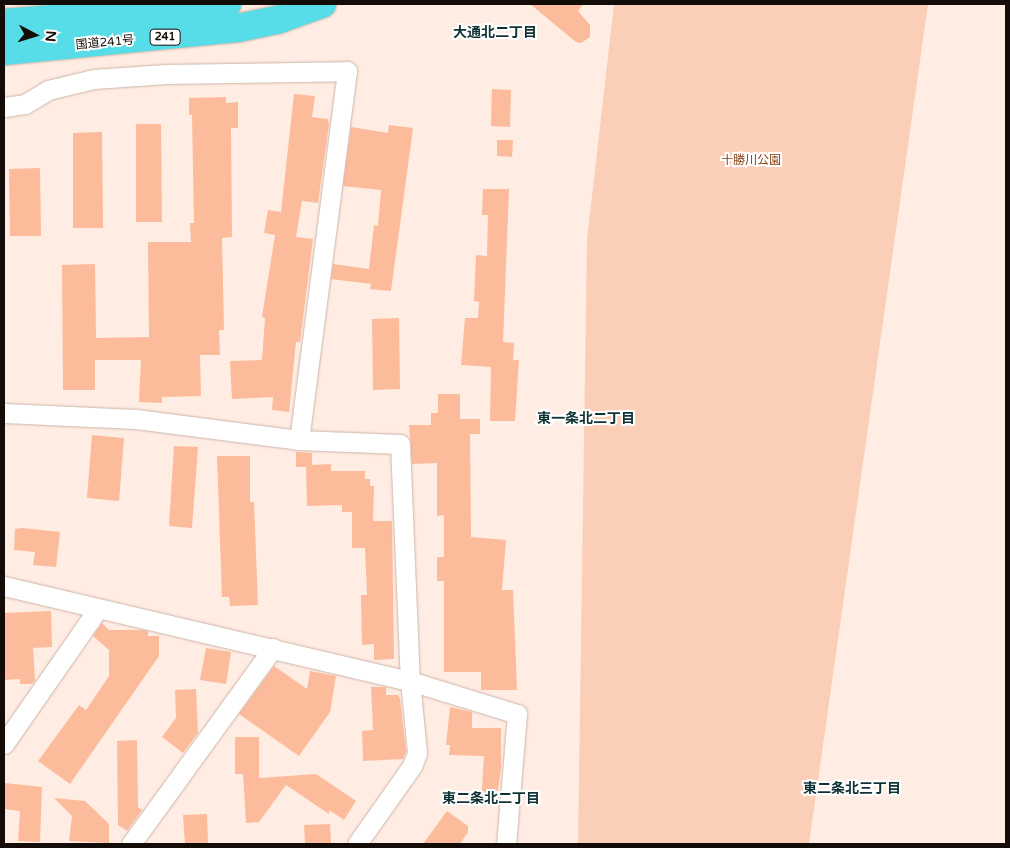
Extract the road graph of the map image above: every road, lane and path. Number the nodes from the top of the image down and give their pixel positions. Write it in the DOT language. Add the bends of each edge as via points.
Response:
graph roads {
  1 [pos="227,4"];
  2 [pos="322,4"];
  3 [pos="4,23"];
  4 [pos="4,51"];
  5 [pos="4,108"];
  6 [pos="4,413"];
  7 [pos="299,440"];
  8 [pos="4,586"];
  9 [pos="98,609"];
  10 [pos="273,648"];
  11 [pos="410,681"];
  12 [pos="4,744"];
  13 [pos="131,844"];
  14 [pos="357,844"];
  15 [pos="506,844"];
  1 -- 3 [label="highway, 241"];
  2 -- 4 [label="highway, 国道241号 / 241" via="277,20 238,28"];
  5 -- 7 [label="street" via="25,104 48,90 94,79 166,74 347,71"];
  6 -- 7 [label="street" via="136,419"];
  7 -- 11 [label="street" via="400,444"];
  8 -- 9 [label="street"];
  9 -- 10 [label="street"];
  9 -- 12 [label="street"];
  10 -- 11 [label="street"];
  10 -- 13 [label="street"];
  11 -- 14 [label="street" via="417,753 412,766"];
  11 -- 15 [label="street" via="517,714"];
}
